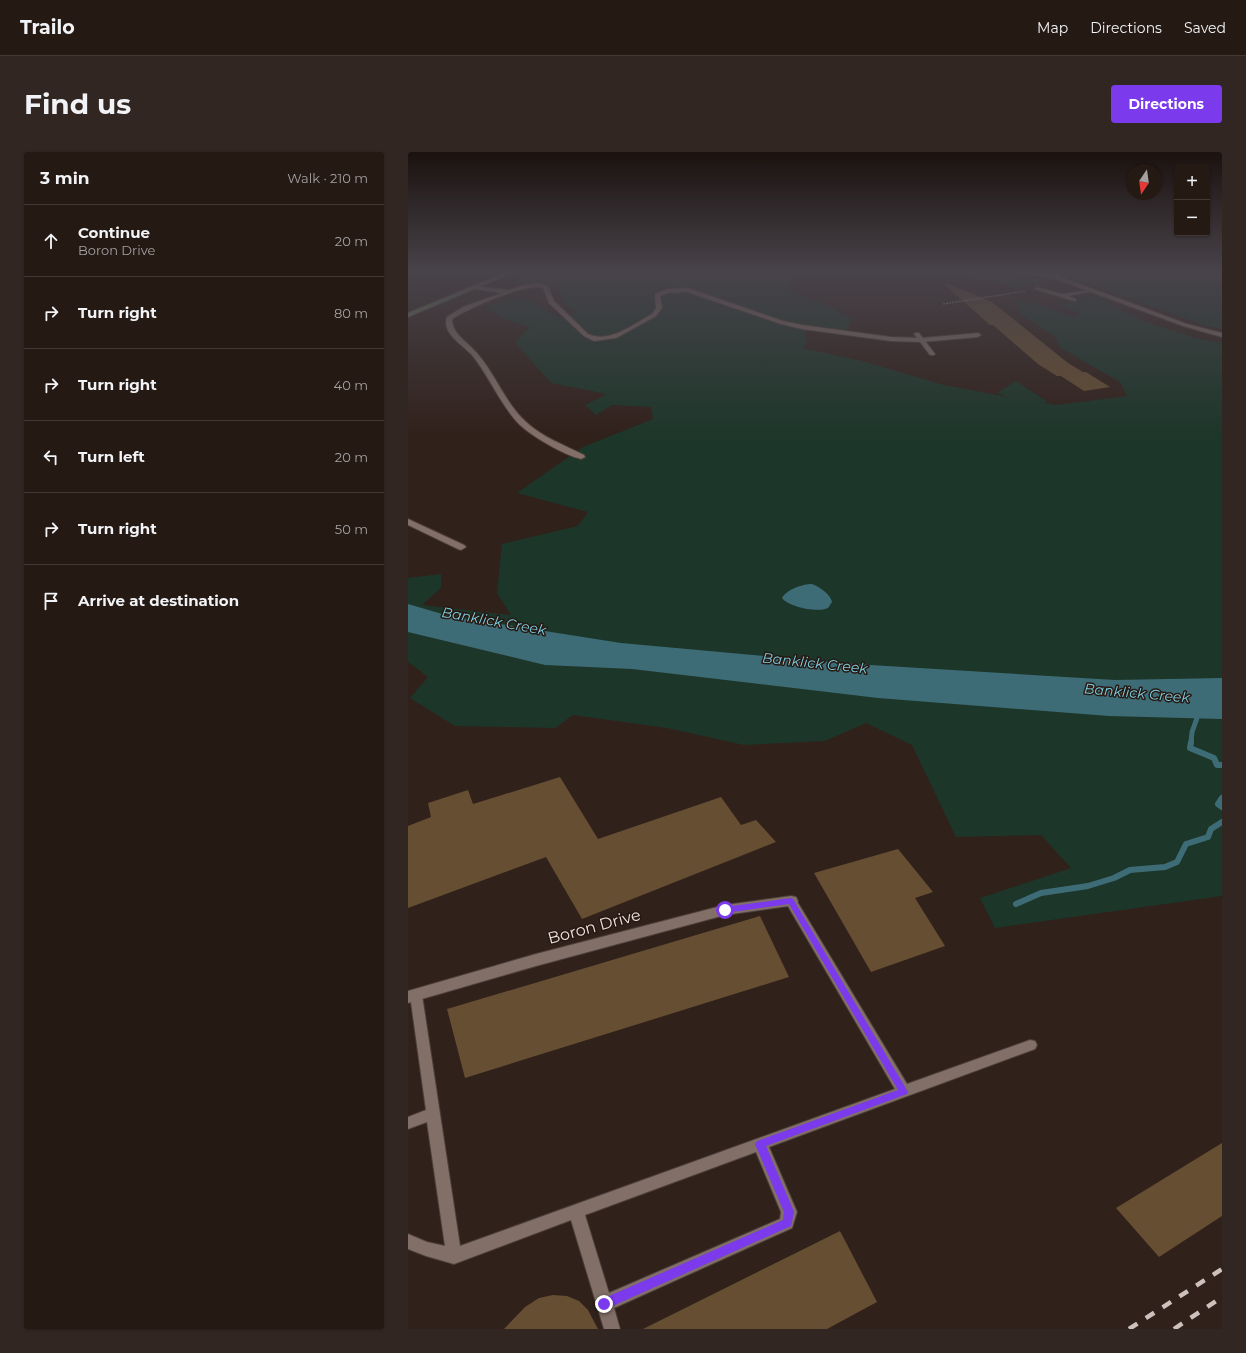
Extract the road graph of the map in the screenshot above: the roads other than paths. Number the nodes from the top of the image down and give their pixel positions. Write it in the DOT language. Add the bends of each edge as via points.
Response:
graph roads {
  1 [pos="449,326"];
  2 [pos="576,326"];
  3 [pos="634,326"];
  4 [pos="799,326"];
  5 [pos="1188,326"];
  6 [pos="917,334"];
  7 [pos="978,334"];
  8 [pos="1222,335"];
  9 [pos="922,340"];
  10 [pos="932,354"];
  11 [pos="581,457"];
  12 [pos="408,522"];
  13 [pos="461,547"];
  14 [pos="791,901"];
  15 [pos="412,996"];
  16 [pos="1030,1045"];
  17 [pos="904,1092"];
  18 [pos="432,1114"];
  19 [pos="408,1123"];
  20 [pos="760,1144"];
  21 [pos="576,1212"];
  22 [pos="408,1241"];
  23 [pos="454,1256"];
  24 [pos="604,1304"];
  25 [pos="612,1329"];
  1 -- 11 [label="street" via="491,376 516,417 530,430"];
  2 -- 3 [label="street" via="594,339 614,337"];
  4 -- 9 [label="street" via="892,339"];
  5 -- 8 [label="street"];
  6 -- 9 [label="lane"];
  7 -- 9 [label="street"];
  9 -- 10 [label="lane"];
  12 -- 13 [label="street"];
  14 -- 15 [label="street, Boron Drive" via="725,910"];
  14 -- 17 [label="lane"];
  15 -- 18 [label="lane"];
  16 -- 17 [label="lane"];
  17 -- 20 [label="lane"];
  18 -- 19 [label="lane"];
  18 -- 23 [label="lane"];
  20 -- 21 [label="lane"];
  20 -- 24 [label="lane" via="789,1212 787,1223"];
  21 -- 23 [label="lane"];
  21 -- 24 [label="lane"];
  22 -- 23 [label="lane" via="426,1249"];
  24 -- 25 [label="lane"];
}
